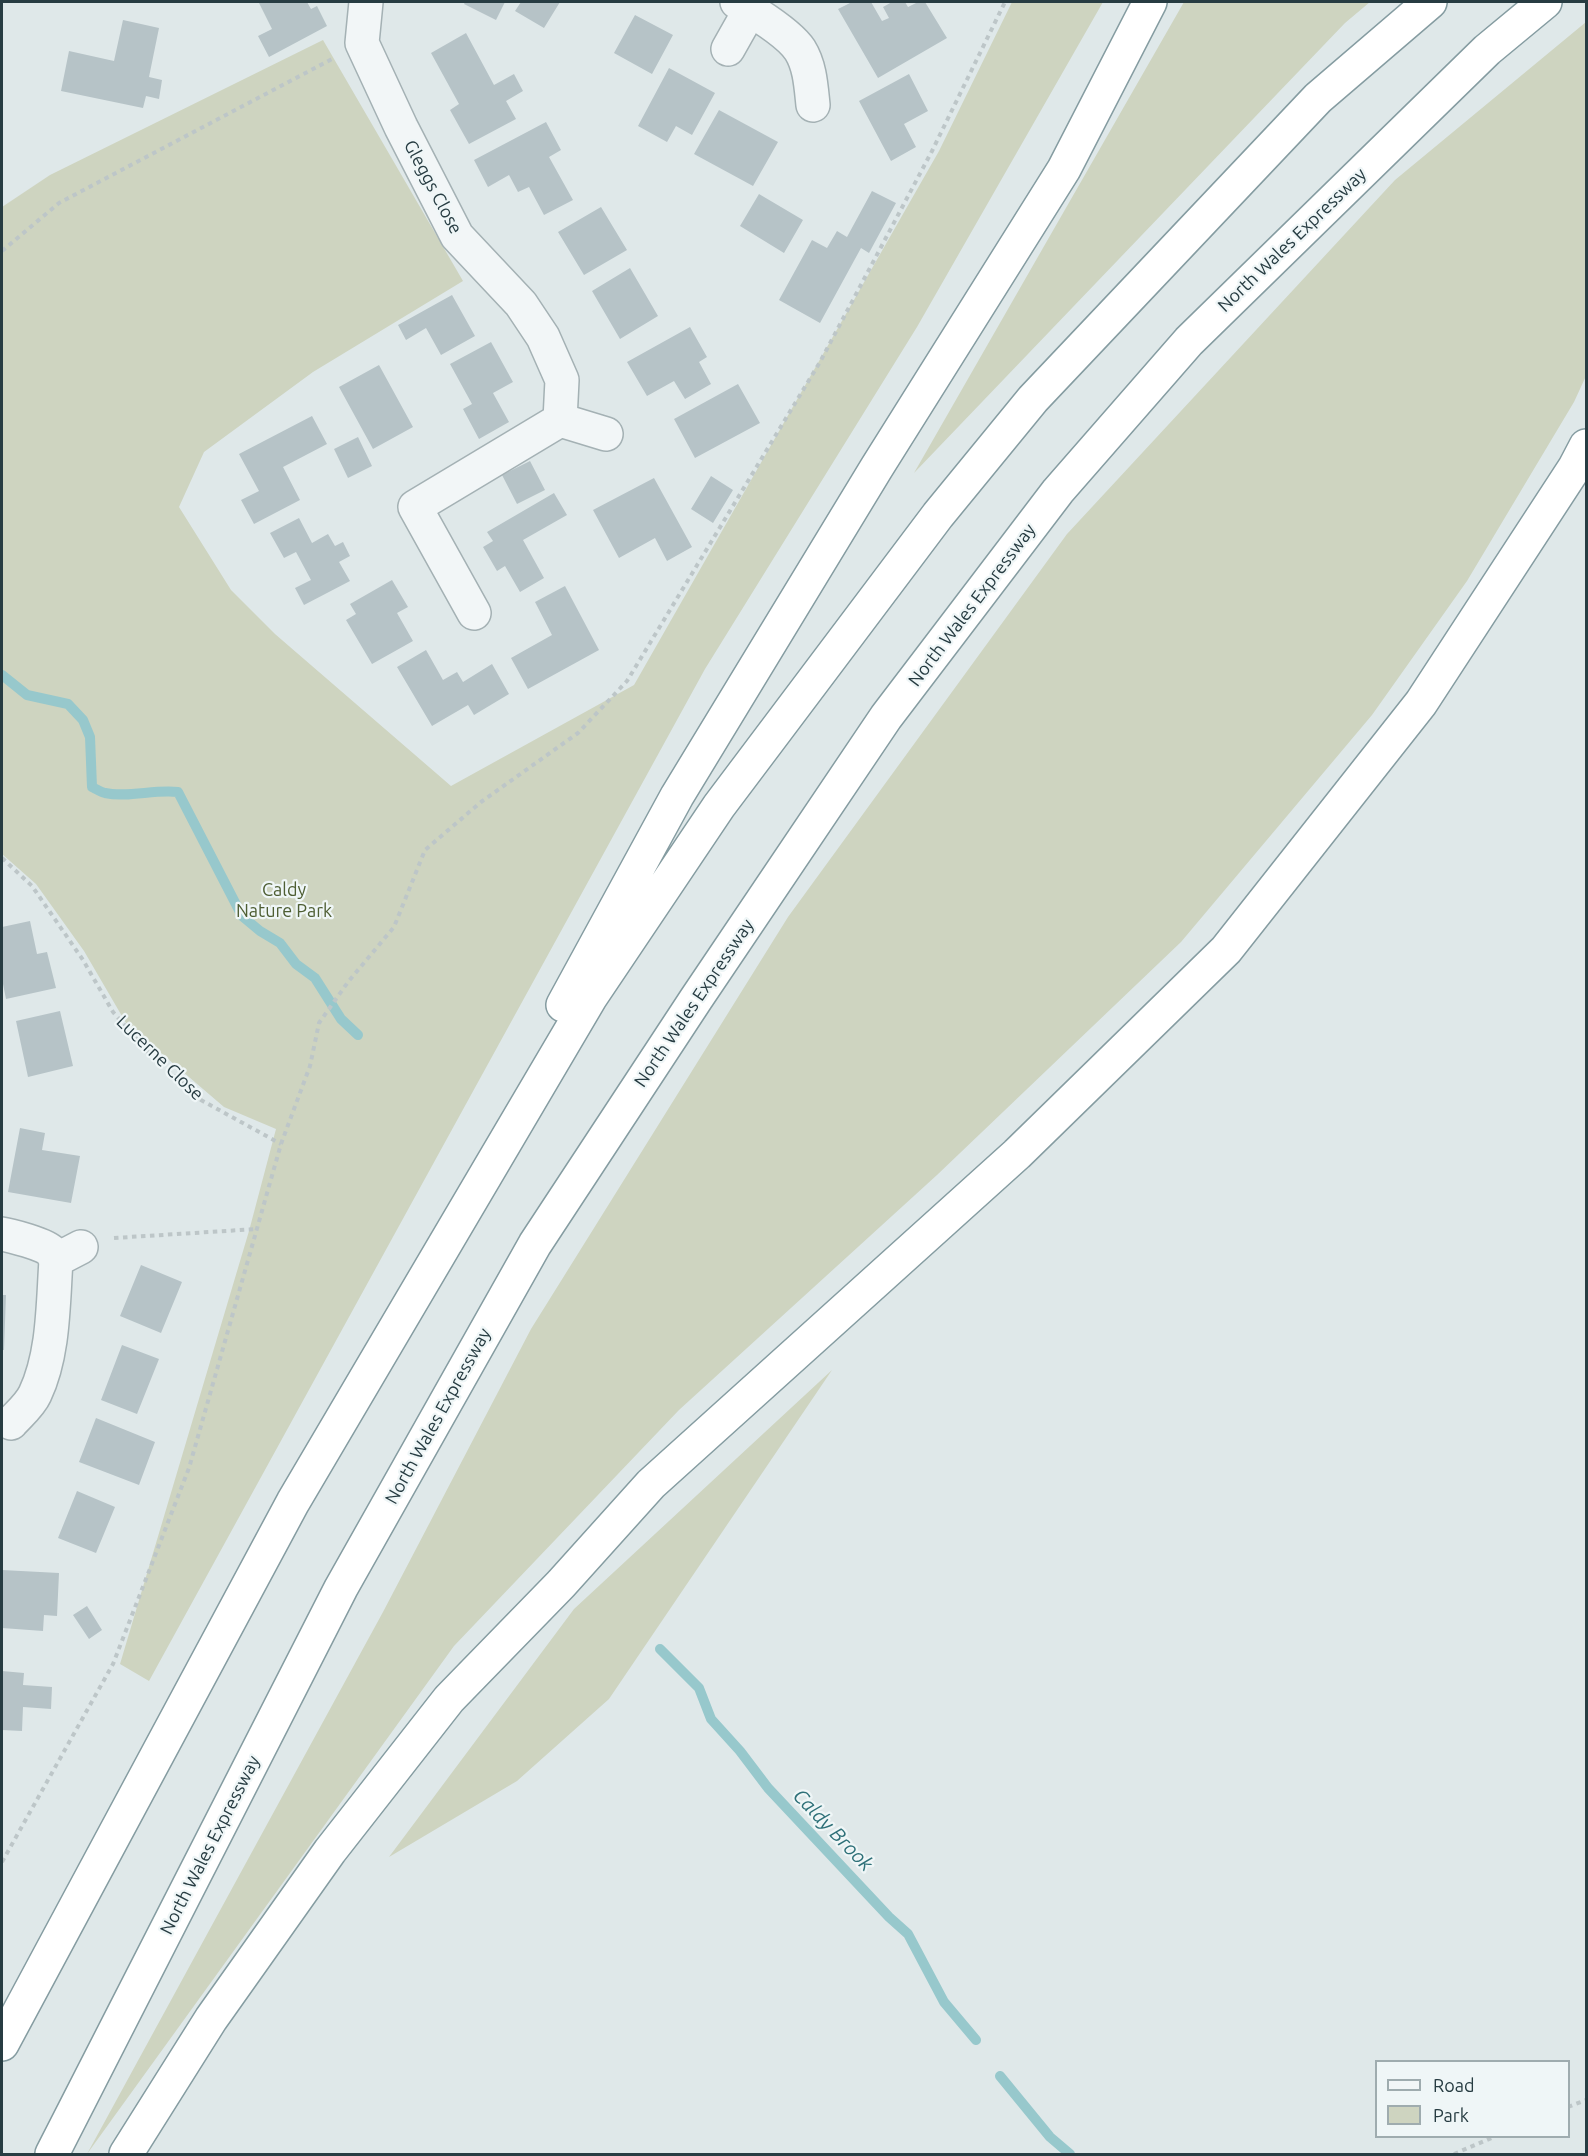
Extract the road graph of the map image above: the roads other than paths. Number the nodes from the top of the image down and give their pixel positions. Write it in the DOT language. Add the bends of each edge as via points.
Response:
graph roads {
  1 [pos="366,2"];
  2 [pos="1150,2"];
  3 [pos="1430,2"];
  4 [pos="1545,2"];
  5 [pos="744,6"];
  6 [pos="728,50"];
  7 [pos="813,105"];
  8 [pos="560,420"];
  9 [pos="606,434"];
  10 [pos="1587,446"];
  11 [pos="474,613"];
  12 [pos="2,1234"];
  13 [pos="12,1429"];
  14 [pos="293,1502"];
  15 [pos="2,2044"];
  16 [pos="52,2154"];
  17 [pos="126,2154"];
  1 -- 8 [label="street, Gleggs Close" via="362,43 457,236 521,304 543,336 562,380"];
  2 -- 14 [label="highway" via="1064,169 870,477 677,796"];
  3 -- 14 [label="highway" via="1318,98 1033,399 848,633 719,806 590,998"];
  4 -- 16 [label="highway, North Wales Expressway" via="1487,50 1189,341 1058,491 886,717 535,1244 340,1588"];
  5 -- 6 [label="street"];
  5 -- 7 [label="street" via="800,50 810,74"];
  8 -- 9 [label="street"];
  8 -- 11 [label="street" via="415,507"];
  10 -- 17 [label="highway" via="1421,703 1226,950 1017,1155 651,1484 449,1699 323,1860 211,2019"];
  12 -- 13 [label="street" via="68,1253 44,1370 34,1396"];
  14 -- 15 [label="highway"];
}
